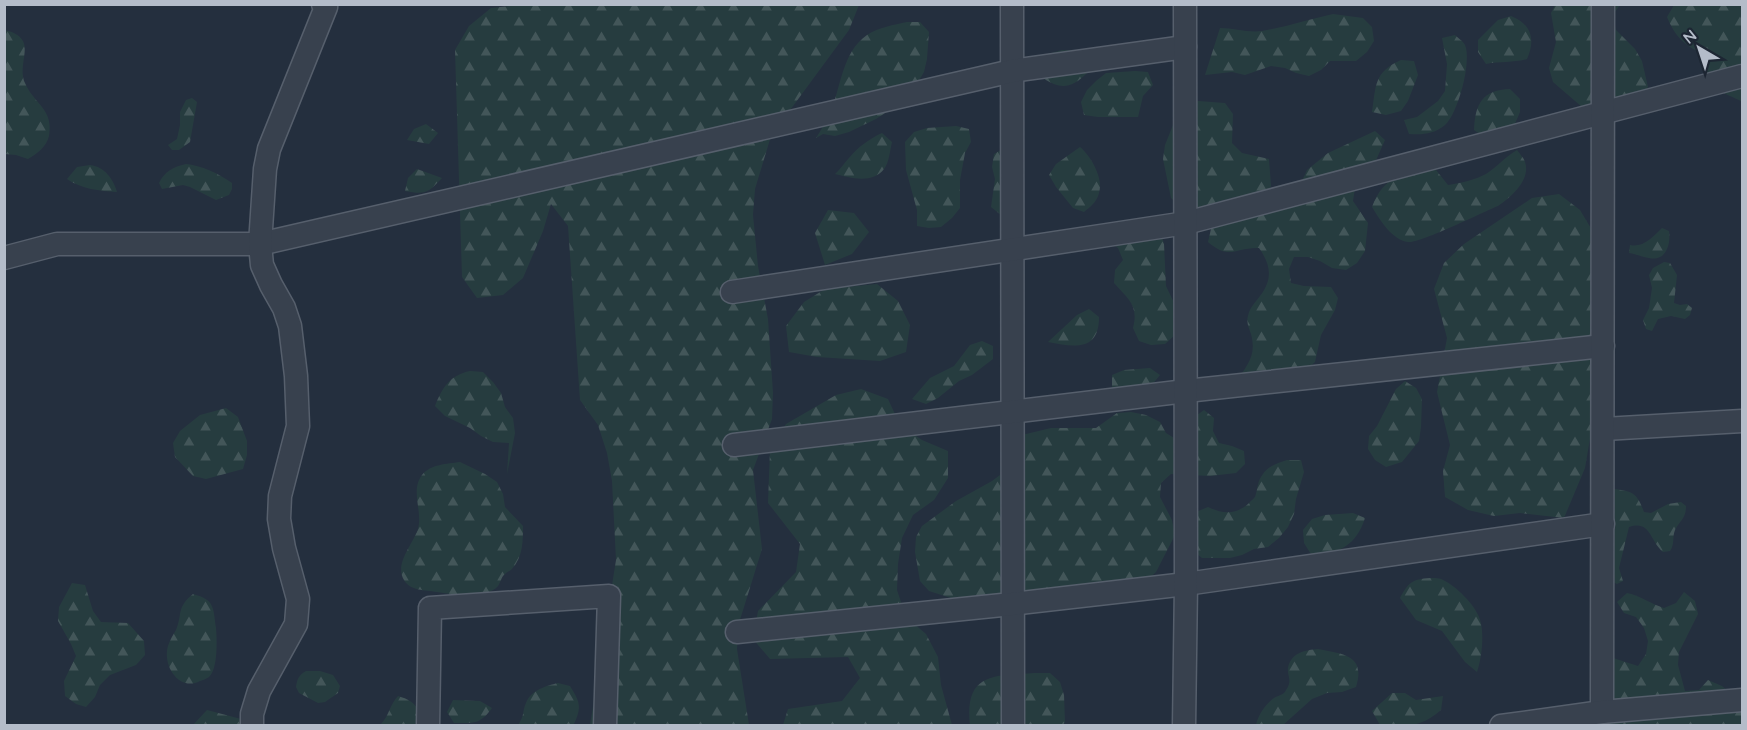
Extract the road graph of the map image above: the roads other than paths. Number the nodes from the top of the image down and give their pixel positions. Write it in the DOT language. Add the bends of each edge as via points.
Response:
graph roads {
  1 [pos="323,4"];
  2 [pos="1012,4"];
  3 [pos="1185,4"];
  4 [pos="1603,4"];
  5 [pos="1185,47"];
  6 [pos="1012,71"];
  7 [pos="1743,76"];
  8 [pos="1603,112"];
  9 [pos="1186,224"];
  10 [pos="260,244"];
  11 [pos="1012,250"];
  12 [pos="4,258"];
  13 [pos="732,292"];
  14 [pos="1604,346"];
  15 [pos="1186,391"];
  16 [pos="1012,412"];
  17 [pos="1743,421"];
  18 [pos="1604,429"];
  19 [pos="734,445"];
  20 [pos="1603,524"];
  21 [pos="1186,584"];
  22 [pos="1012,604"];
  23 [pos="737,632"];
  24 [pos="1743,699"];
  25 [pos="1602,712"];
  26 [pos="252,726"];
  27 [pos="428,726"];
  28 [pos="605,726"];
  29 [pos="1012,726"];
  30 [pos="1184,726"];
  31 [pos="1501,726"];
  1 -- 10 [label="street" via="326,7 269,149"];
  2 -- 6 [label="street"];
  3 -- 5 [label="street"];
  4 -- 8 [label="street"];
  5 -- 6 [label="street"];
  5 -- 9 [label="street"];
  6 -- 10 [label="street"];
  6 -- 11 [label="street"];
  7 -- 8 [label="street"];
  8 -- 9 [label="street"];
  8 -- 14 [label="street"];
  9 -- 11 [label="street"];
  9 -- 15 [label="street"];
  10 -- 12 [label="street" via="57,244"];
  10 -- 26 [label="street" via="262,265 290,326 296,376 298,426 280,496 279,519 298,599 296,624 259,691"];
  11 -- 13 [label="street"];
  11 -- 16 [label="street"];
  14 -- 15 [label="street"];
  14 -- 18 [label="street"];
  15 -- 16 [label="street"];
  15 -- 21 [label="street"];
  16 -- 19 [label="street"];
  16 -- 22 [label="street"];
  17 -- 18 [label="street"];
  18 -- 20 [label="street"];
  20 -- 21 [label="street"];
  20 -- 25 [label="street"];
  21 -- 22 [label="street"];
  21 -- 30 [label="street"];
  22 -- 23 [label="street"];
  22 -- 29 [label="street"];
  24 -- 25 [label="street"];
  25 -- 31 [label="street"];
  27 -- 28 [label="street" via="430,608 609,596"];
}
